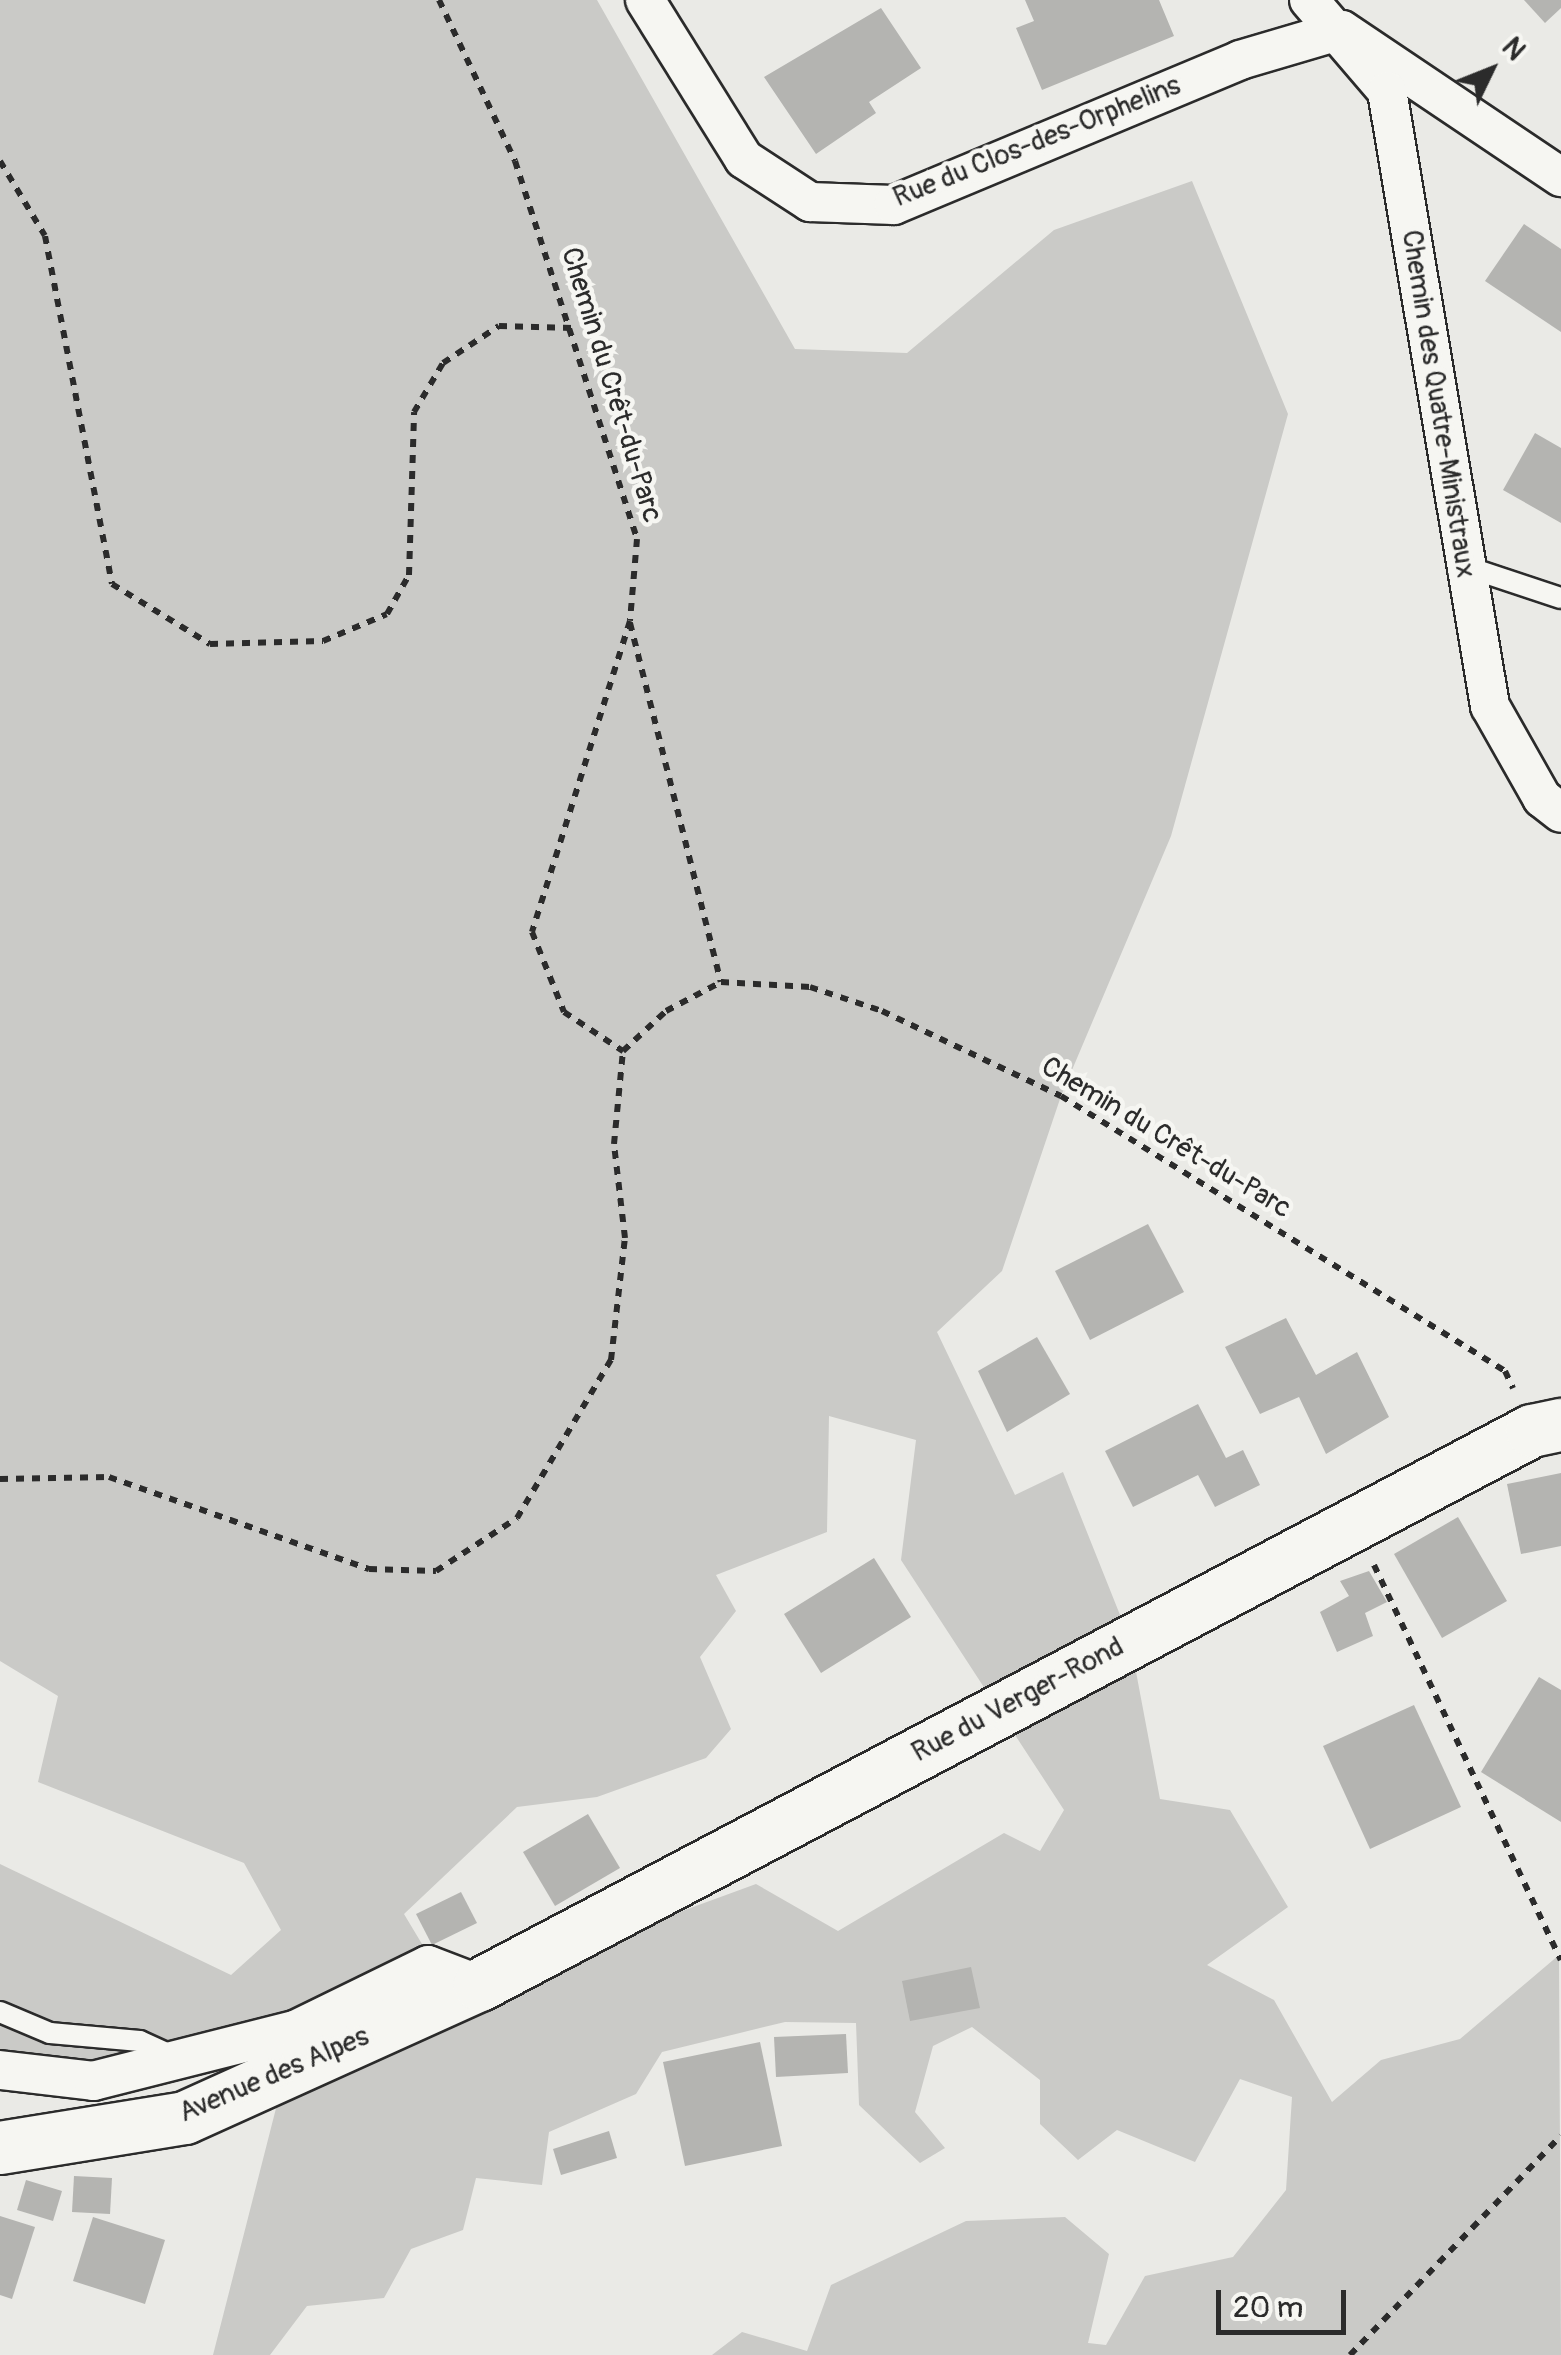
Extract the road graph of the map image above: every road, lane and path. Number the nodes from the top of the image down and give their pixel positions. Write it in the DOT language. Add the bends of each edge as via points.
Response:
graph roads {
  1 [pos="439,0"];
  2 [pos="645,0"];
  3 [pos="1310,0"];
  4 [pos="1342,30"];
  5 [pos="0,161"];
  6 [pos="1561,177"];
  7 [pos="572,328"];
  8 [pos="1464,566"];
  9 [pos="1561,598"];
  10 [pos="630,621"];
  11 [pos="1561,813"];
  12 [pos="720,982"];
  13 [pos="623,1052"];
  14 [pos="1551,1433"];
  15 [pos="0,1479"];
  16 [pos="1356,1522"];
  17 [pos="1561,1960"];
  18 [pos="480,1985"];
  19 [pos="0,2012"];
  20 [pos="179,2059"];
  21 [pos="0,2070"];
  22 [pos="1561,2136"];
  23 [pos="0,2148"];
  24 [pos="1350,2355"];
  1 -- 7 [label="path, Chemin du Crêt-du-Parc" via="515,162"];
  2 -- 4 [label="street, Rue du Clos-des-Orphelins" via="744,159 810,202 894,205 1240,60"];
  3 -- 4 [label="street, Chemin des Quatre-Ministraux"];
  4 -- 6 [label="street"];
  4 -- 8 [label="street, Chemin des Quatre-Ministraux" via="1387,91"];
  5 -- 7 [label="path" via="44,236 112,584 210,644 323,641 386,614 408,576 414,412 443,363 499,326"];
  7 -- 10 [label="path, Chemin du Crêt-du-Parc" via="637,539"];
  8 -- 9 [label="lane"];
  8 -- 11 [label="street, Chemin des Quatre-Ministraux" via="1490,706 1542,798"];
  10 -- 12 [label="path"];
  10 -- 13 [label="path, Chemin du Crêt-du-Parc" via="532,932 564,1012"];
  12 -- 13 [label="path" via="666,1011"];
  12 -- 14 [label="path, Chemin du Crêt-du-Parc" via="810,987 882,1011 1061,1096 1505,1371"];
  13 -- 15 [label="path" via="614,1144 625,1238 611,1360 517,1518 436,1572 369,1569 109,1477"];
  14 -- 16 [label="main road, Rue du Verger-Rond"];
  16 -- 17 [label="path"];
  16 -- 18 [label="main road, Rue du Verger-Rond"];
  18 -- 20 [label="street" via="428,1965 295,2030"];
  18 -- 23 [label="main road, Avenue des Alpes" via="185,2118"];
  19 -- 20 [label="lane" via="50,2033 140,2041"];
  20 -- 21 [label="street" via="93,2081"];
  22 -- 24 [label="path"];
}
